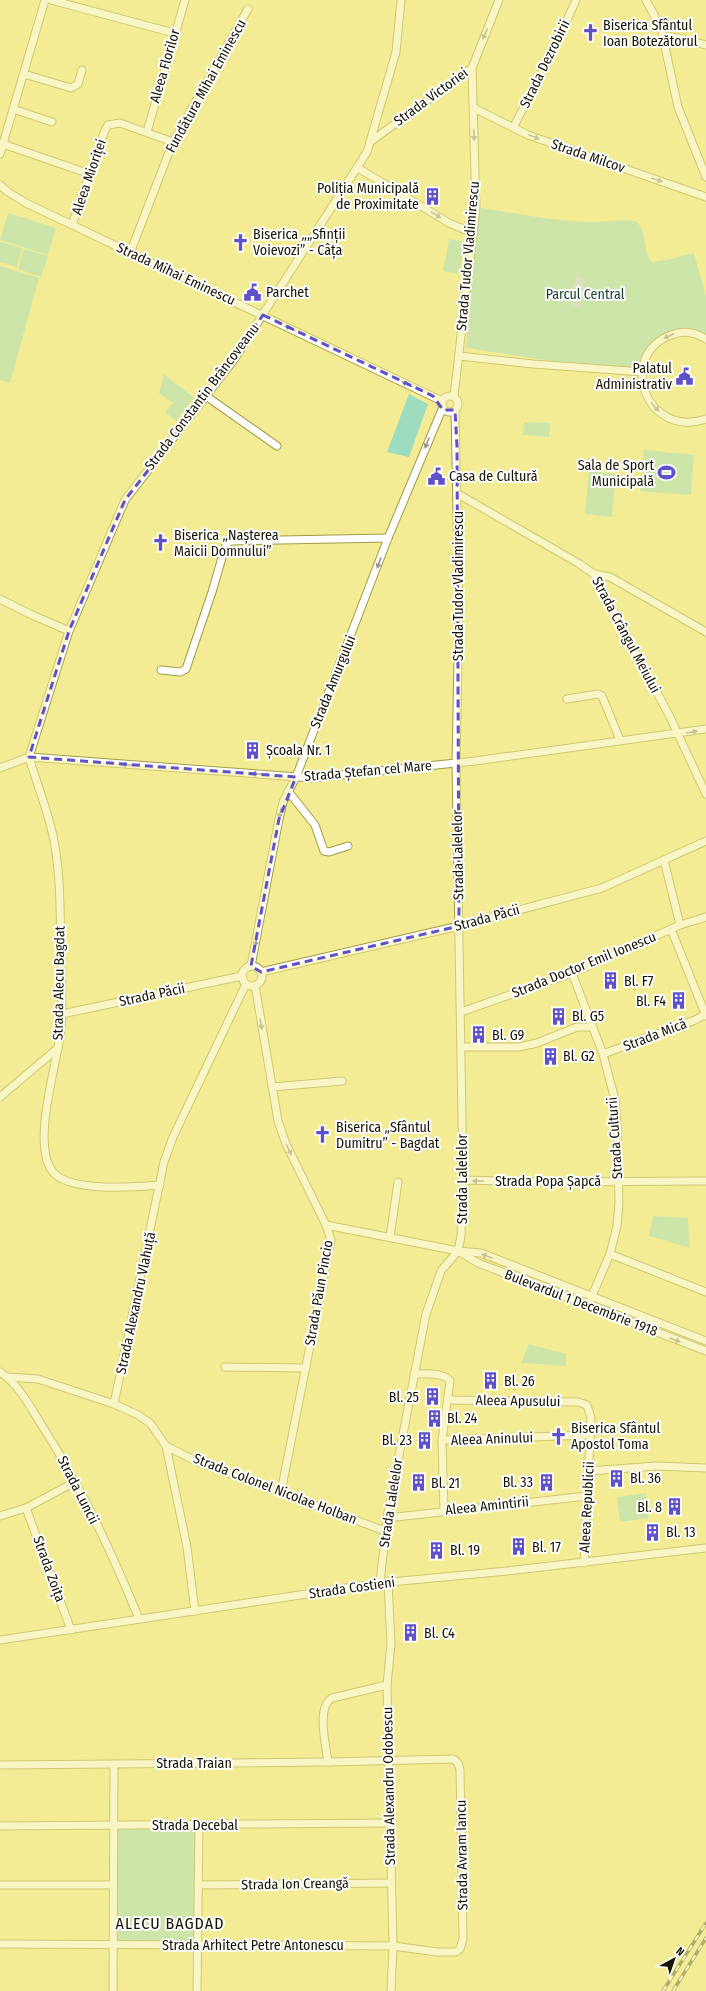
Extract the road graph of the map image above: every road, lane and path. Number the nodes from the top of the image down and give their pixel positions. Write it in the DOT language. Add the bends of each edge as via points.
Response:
graph roads {
  1 [pos="45,0"];
  2 [pos="51,0"];
  3 [pos="184,0"];
  4 [pos="401,0"];
  5 [pos="499,0"];
  6 [pos="576,0"];
  7 [pos="646,0"];
  8 [pos="248,10"];
  9 [pos="174,33"];
  10 [pos="664,36"];
  11 [pos="706,45"];
  12 [pos="472,68"];
  13 [pos="82,70"];
  14 [pos="24,74"];
  15 [pos="474,108"];
  16 [pos="13,109"];
  17 [pos="52,122"];
  18 [pos="513,128"];
  19 [pos="147,132"];
  20 [pos="172,142"];
  21 [pos="370,142"];
  22 [pos="3,144"];
  23 [pos="0,154"];
  24 [pos="358,168"];
  25 [pos="81,170"];
  26 [pos="706,177"];
  27 [pos="0,185"];
  28 [pos="706,197"];
  29 [pos="72,225"];
  30 [pos="473,233"];
  31 [pos="130,252"];
  32 [pos="263,315"];
  33 [pos="706,338"];
  34 [pos="459,356"];
  35 [pos="643,372"];
  36 [pos="206,396"];
  37 [pos="454,396"];
  38 [pos="442,404"];
  39 [pos="455,410"];
  40 [pos="706,419"];
  41 [pos="277,446"];
  42 [pos="458,494"];
  43 [pos="388,538"];
  44 [pos="594,574"];
  45 [pos="0,599"];
  46 [pos="69,631"];
  47 [pos="706,632"];
  48 [pos="162,670"];
  49 [pos="567,700"];
  50 [pos="706,730"];
  51 [pos="678,734"];
  52 [pos="620,740"];
  53 [pos="28,757"];
  54 [pos="456,762"];
  55 [pos="0,768"];
  56 [pos="296,778"];
  57 [pos="288,790"];
  58 [pos="706,794"];
  59 [pos="706,841"];
  60 [pos="348,846"];
  61 [pos="664,860"];
  62 [pos="706,917"];
  63 [pos="680,925"];
  64 [pos="459,926"];
  65 [pos="671,930"];
  66 [pos="251,966"];
  67 [pos="261,972"];
  68 [pos="572,973"];
  69 [pos="242,976"];
  70 [pos="246,984"];
  71 [pos="255,985"];
  72 [pos="461,1012"];
  73 [pos="62,1014"];
  74 [pos="706,1015"];
  75 [pos="592,1027"];
  76 [pos="461,1047"];
  77 [pos="58,1048"];
  78 [pos="604,1054"];
  79 [pos="342,1081"];
  80 [pos="272,1087"];
  81 [pos="0,1097"];
  82 [pos="463,1180"];
  83 [pos="619,1181"];
  84 [pos="706,1181"];
  85 [pos="398,1182"];
  86 [pos="160,1185"];
  87 [pos="326,1225"];
  88 [pos="390,1237"];
  89 [pos="458,1251"];
  90 [pos="610,1254"];
  91 [pos="706,1292"];
  92 [pos="591,1296"];
  93 [pos="588,1304"];
  94 [pos="706,1341"];
  95 [pos="706,1351"];
  96 [pos="225,1367"];
  97 [pos="306,1368"];
  98 [pos="0,1372"];
  99 [pos="414,1374"];
  100 [pos="7,1377"];
  101 [pos="448,1400"];
  102 [pos="114,1404"];
  103 [pos="587,1405"];
  104 [pos="590,1436"];
  105 [pos="442,1440"];
  106 [pos="166,1446"];
  107 [pos="706,1468"];
  108 [pos="589,1471"];
  109 [pos="75,1482"];
  110 [pos="281,1492"];
  111 [pos="587,1496"];
  112 [pos="26,1508"];
  113 [pos="444,1510"];
  114 [pos="0,1516"];
  115 [pos="387,1518"];
  116 [pos="385,1531"];
  117 [pos="706,1548"];
  118 [pos="584,1563"];
  119 [pos="388,1582"];
  120 [pos="380,1583"];
  121 [pos="194,1611"];
  122 [pos="139,1619"];
  123 [pos="71,1630"];
  124 [pos="0,1640"];
  125 [pos="386,1685"];
  126 [pos="388,1761"];
  127 [pos="328,1762"];
  128 [pos="114,1764"];
  129 [pos="0,1765"];
  130 [pos="390,1823"];
  131 [pos="114,1825"];
  132 [pos="199,1825"];
  133 [pos="0,1826"];
  134 [pos="391,1883"];
  135 [pos="0,1885"];
  136 [pos="113,1885"];
  137 [pos="198,1885"];
  138 [pos="0,1944"];
  139 [pos="197,1944"];
  140 [pos="112,1945"];
  141 [pos="393,1946"];
  142 [pos="113,1991"];
  143 [pos="197,1991"];
  144 [pos="391,1991"];
  1 -- 14 [label="street"];
  2 -- 9 [label="street"];
  3 -- 9 [label="street, Aleea Florilor"];
  4 -- 21 [label="street, Strada Constantin Brâncoveanu" via="396,52"];
  5 -- 12 [label="street, Strada Victoriei, one-way"];
  6 -- 18 [label="street, Strada Dezrobirii"];
  7 -- 10 [label="street"];
  8 -- 20 [label="street, Fundătura Mihai Eminescu"];
  9 -- 19 [label="street, Aleea Florilor"];
  10 -- 11 [label="street"];
  10 -- 26 [label="street" via="678,107"];
  12 -- 15 [label="street, Strada Tudor Vladimirescu"];
  12 -- 21 [label="street, Strada Victoriei"];
  13 -- 14 [label="street" via="78,84 71,88"];
  14 -- 16 [label="street"];
  15 -- 18 [label="street, Strada Milcov"];
  15 -- 30 [label="street, Strada Tudor Vladimirescu, one-way" via="476,192"];
  16 -- 17 [label="street"];
  16 -- 22 [label="street"];
  18 -- 28 [label="street, Strada Milcov, one-way"];
  19 -- 20 [label="street, Aleea Mioriței"];
  19 -- 29 [label="street, Aleea Mioriței" via="120,123 108,126"];
  20 -- 31 [label="street, Fundătura Mihai Eminescu"];
  21 -- 24 [label="street, Strada Constantin Brâncoveanu"];
  22 -- 23 [label="street"];
  22 -- 25 [label="street"];
  24 -- 30 [label="street, one-way" via="449,223"];
  24 -- 32 [label="street, Strada Constantin Brâncoveanu"];
  27 -- 29 [label="street, Strada Mihai Eminescu" via="15,197"];
  29 -- 31 [label="street, Strada Mihai Eminescu"];
  30 -- 34 [label="street, Strada Tudor Vladimirescu"];
  31 -- 32 [label="street, Strada Mihai Eminescu"];
  32 -- 36 [label="street, Strada Constantin Brâncoveanu"];
  38 -- 32 [label="street, Strada Mihai Eminescu, one-way"];
  33 -- 35 [label="street, one-way" via="690,332 668,336 651,350"];
  34 -- 35 [label="street"];
  34 -- 37 [label="street, Strada Tudor Vladimirescu"];
  35 -- 40 [label="street, one-way" via="643,386 648,400 663,415 683,422"];
  36 -- 41 [label="street"];
  36 -- 46 [label="street, Strada Constantin Brâncoveanu" via="125,500"];
  37 -- 38 [label="street" via="447,396"];
  37 -- 39 [label="street, Strada Tudor Vladimirescu" via="458,403"];
  38 -- 39 [label="street" via="448,412"];
  38 -- 43 [label="street, Strada Amurgului, one-way"];
  39 -- 42 [label="street, Strada Tudor Vladimirescu"];
  42 -- 44 [label="street, Strada Crângul Meiului" via="578,562"];
  42 -- 54 [label="street, Strada Tudor Vladimirescu"];
  43 -- 48 [label="street" via="231,541 225,546 186,669 180,672"];
  43 -- 56 [label="street, Strada Amurgului, one-way"];
  44 -- 47 [label="street" via="610,577"];
  44 -- 51 [label="street, Strada Crângul Meiului"];
  45 -- 46 [label="street"];
  46 -- 53 [label="street, Strada Constantin Brâncoveanu"];
  49 -- 52 [label="street" via="598,694 602,696"];
  51 -- 50 [label="street, Strada Ștefan cel Mare, one-way"];
  51 -- 52 [label="street, Strada Ștefan cel Mare"];
  51 -- 58 [label="street, Strada Crângul Meiului"];
  52 -- 54 [label="street, Strada Ștefan cel Mare"];
  53 -- 55 [label="street"];
  56 -- 53 [label="street, Strada Ștefan cel Mare, one-way"];
  53 -- 73 [label="street, Strada Alecu Bagdat" via="55,847 60,894"];
  54 -- 56 [label="street, Strada Ștefan cel Mare"];
  54 -- 64 [label="street, Strada Lalelelor"];
  56 -- 57 [label="street, Strada Amurgului"];
  57 -- 60 [label="street" via="314,824 324,851"];
  57 -- 66 [label="street, Strada Amurgului, one-way" via="279,819"];
  59 -- 61 [label="street, Strada Păcii"];
  61 -- 63 [label="street"];
  61 -- 64 [label="street, Strada Păcii" via="602,888"];
  62 -- 63 [label="street, Strada Doctor Emil Ionescu"];
  63 -- 65 [label="street, Strada Doctor Emil Ionescu"];
  64 -- 67 [label="street, Strada Păcii"];
  64 -- 72 [label="street, Strada Lalelelor"];
  65 -- 68 [label="street, Strada Doctor Emil Ionescu"];
  65 -- 74 [label="street"];
  66 -- 67 [label="street" via="257,967"];
  66 -- 69 [label="street" via="244,970"];
  67 -- 71 [label="street" via="261,980"];
  68 -- 72 [label="street, Strada Doctor Emil Ionescu"];
  68 -- 75 [label="street, Strada Culturii"];
  69 -- 70 [label="street"];
  69 -- 73 [label="street, Strada Păcii"];
  70 -- 71 [label="street"];
  70 -- 86 [label="street, Strada Alexandru Vlahuță" via="173,1137 164,1162"];
  71 -- 80 [label="street, Strada Păun Pincio, one-way"];
  72 -- 76 [label="street, Strada Lalelelor"];
  73 -- 77 [label="street, Strada Alecu Bagdat"];
  74 -- 78 [label="street, Strada Mică"];
  75 -- 76 [label="street" via="577,1026 537,1043 519,1047"];
  75 -- 78 [label="street, Strada Culturii"];
  76 -- 82 [label="street, Strada Lalelelor"];
  77 -- 81 [label="street"];
  77 -- 86 [label="street, Strada Alecu Bagdat" via="45,1124 45,1153 53,1172 74,1182 109,1188"];
  78 -- 83 [label="street, Strada Culturii" via="617,1113"];
  79 -- 80 [label="street"];
  80 -- 87 [label="street, Strada Păun Pincio, one-way" via="278,1121 286,1144"];
  83 -- 82 [label="street, Strada Popa Șapcă, one-way"];
  82 -- 89 [label="street, Strada Lalelelor"];
  83 -- 84 [label="street, Strada Popa Șapcă"];
  83 -- 90 [label="street, Strada Culturii" via="617,1226"];
  85 -- 88 [label="street"];
  86 -- 102 [label="street, Strada Alexandru Vlahuță"];
  87 -- 88 [label="street, Bulevardul 1 Decembrie 1918"];
  87 -- 97 [label="street, Strada Păun Pincio" via="331,1237 330,1245"];
  88 -- 89 [label="street, Bulevardul 1 Decembrie 1918"];
  92 -- 89 [label="street, Bulevardul 1 Decembrie 1918, one-way" via="481,1253"];
  89 -- 93 [label="street, Bulevardul 1 Decembrie 1918" via="478,1263"];
  89 -- 99 [label="street, Strada Lalelelor" via="441,1271 430,1298"];
  90 -- 91 [label="street"];
  90 -- 92 [label="street, Strada Culturii"];
  92 -- 93 [label="street, Strada Culturii"];
  92 -- 94 [label="street, Bulevardul 1 Decembrie 1918"];
  93 -- 95 [label="street, Bulevardul 1 Decembrie 1918, one-way"];
  96 -- 97 [label="street"];
  97 -- 110 [label="street, Strada Păun Pincio"];
  98 -- 100 [label="street, Strada Luncii"];
  99 -- 101 [label="street" via="448,1378"];
  99 -- 115 [label="street, Strada Lalelelor"];
  100 -- 102 [label="street" via="38,1379"];
  100 -- 109 [label="street, Strada Luncii" via="25,1397"];
  101 -- 103 [label="street, Aleea Apusului" via="578,1402"];
  101 -- 105 [label="street"];
  102 -- 106 [label="street" via="150,1423"];
  103 -- 104 [label="street, Aleea Republicii" via="591,1413"];
  104 -- 105 [label="street, Aleea Aninului"];
  104 -- 108 [label="street, Aleea Republicii"];
  105 -- 113 [label="street"];
  106 -- 110 [label="street, Strada Colonel Nicolae Holban" via="198,1462"];
  106 -- 121 [label="street" via="188,1558"];
  107 -- 108 [label="street" via="656,1466"];
  108 -- 111 [label="street, Aleea Republicii"];
  109 -- 112 [label="street"];
  109 -- 122 [label="street, Strada Luncii" via="120,1572"];
  110 -- 116 [label="street, Strada Colonel Nicolae Holban"];
  111 -- 113 [label="street, Aleea Amintirii"];
  111 -- 118 [label="street, Aleea Republicii"];
  112 -- 114 [label="street"];
  112 -- 123 [label="street, Strada Zoița"];
  113 -- 115 [label="street, Aleea Amintirii"];
  115 -- 116 [label="street, Strada Lalelelor"];
  116 -- 120 [label="street, Strada Lalelelor"];
  117 -- 118 [label="street, Strada Costieni"];
  118 -- 119 [label="street, Strada Costieni"];
  119 -- 120 [label="street, Strada Costieni"];
  119 -- 125 [label="street, Strada Alexandru Odobescu" via="391,1644"];
  120 -- 121 [label="street, Strada Costieni"];
  121 -- 122 [label="street, Strada Costieni"];
  122 -- 123 [label="street, Strada Costieni"];
  123 -- 124 [label="street, Strada Costieni"];
  125 -- 126 [label="street, Strada Alexandru Odobescu"];
  125 -- 127 [label="street" via="332,1698 325,1704 323,1715"];
  126 -- 127 [label="street, Strada Traian"];
  126 -- 130 [label="street, Strada Alexandru Odobescu"];
  126 -- 141 [label="street, Strada Avram Iancu" via="453,1759 458,1762 460,1770 462,1947 456,1952 449,1953"];
  127 -- 128 [label="street, Strada Traian"];
  128 -- 129 [label="street, Strada Traian"];
  128 -- 131 [label="street"];
  130 -- 132 [label="street, Strada Decebal"];
  130 -- 134 [label="street, Strada Alexandru Odobescu"];
  131 -- 132 [label="street, Strada Decebal"];
  131 -- 133 [label="street, Strada Decebal"];
  131 -- 136 [label="street"];
  132 -- 137 [label="street"];
  134 -- 137 [label="street, Strada Ion Creangă"];
  134 -- 141 [label="street, Strada Alexandru Odobescu"];
  135 -- 136 [label="street"];
  136 -- 140 [label="street"];
  137 -- 139 [label="street"];
  138 -- 140 [label="street, Strada Arhitect Petre Antonescu"];
  139 -- 140 [label="street, Strada Arhitect Petre Antonescu"];
  139 -- 141 [label="street, Strada Arhitect Petre Antonescu"];
  139 -- 143 [label="street"];
  140 -- 142 [label="street"];
  141 -- 144 [label="street, Strada Alexandru Odobescu"];
}
